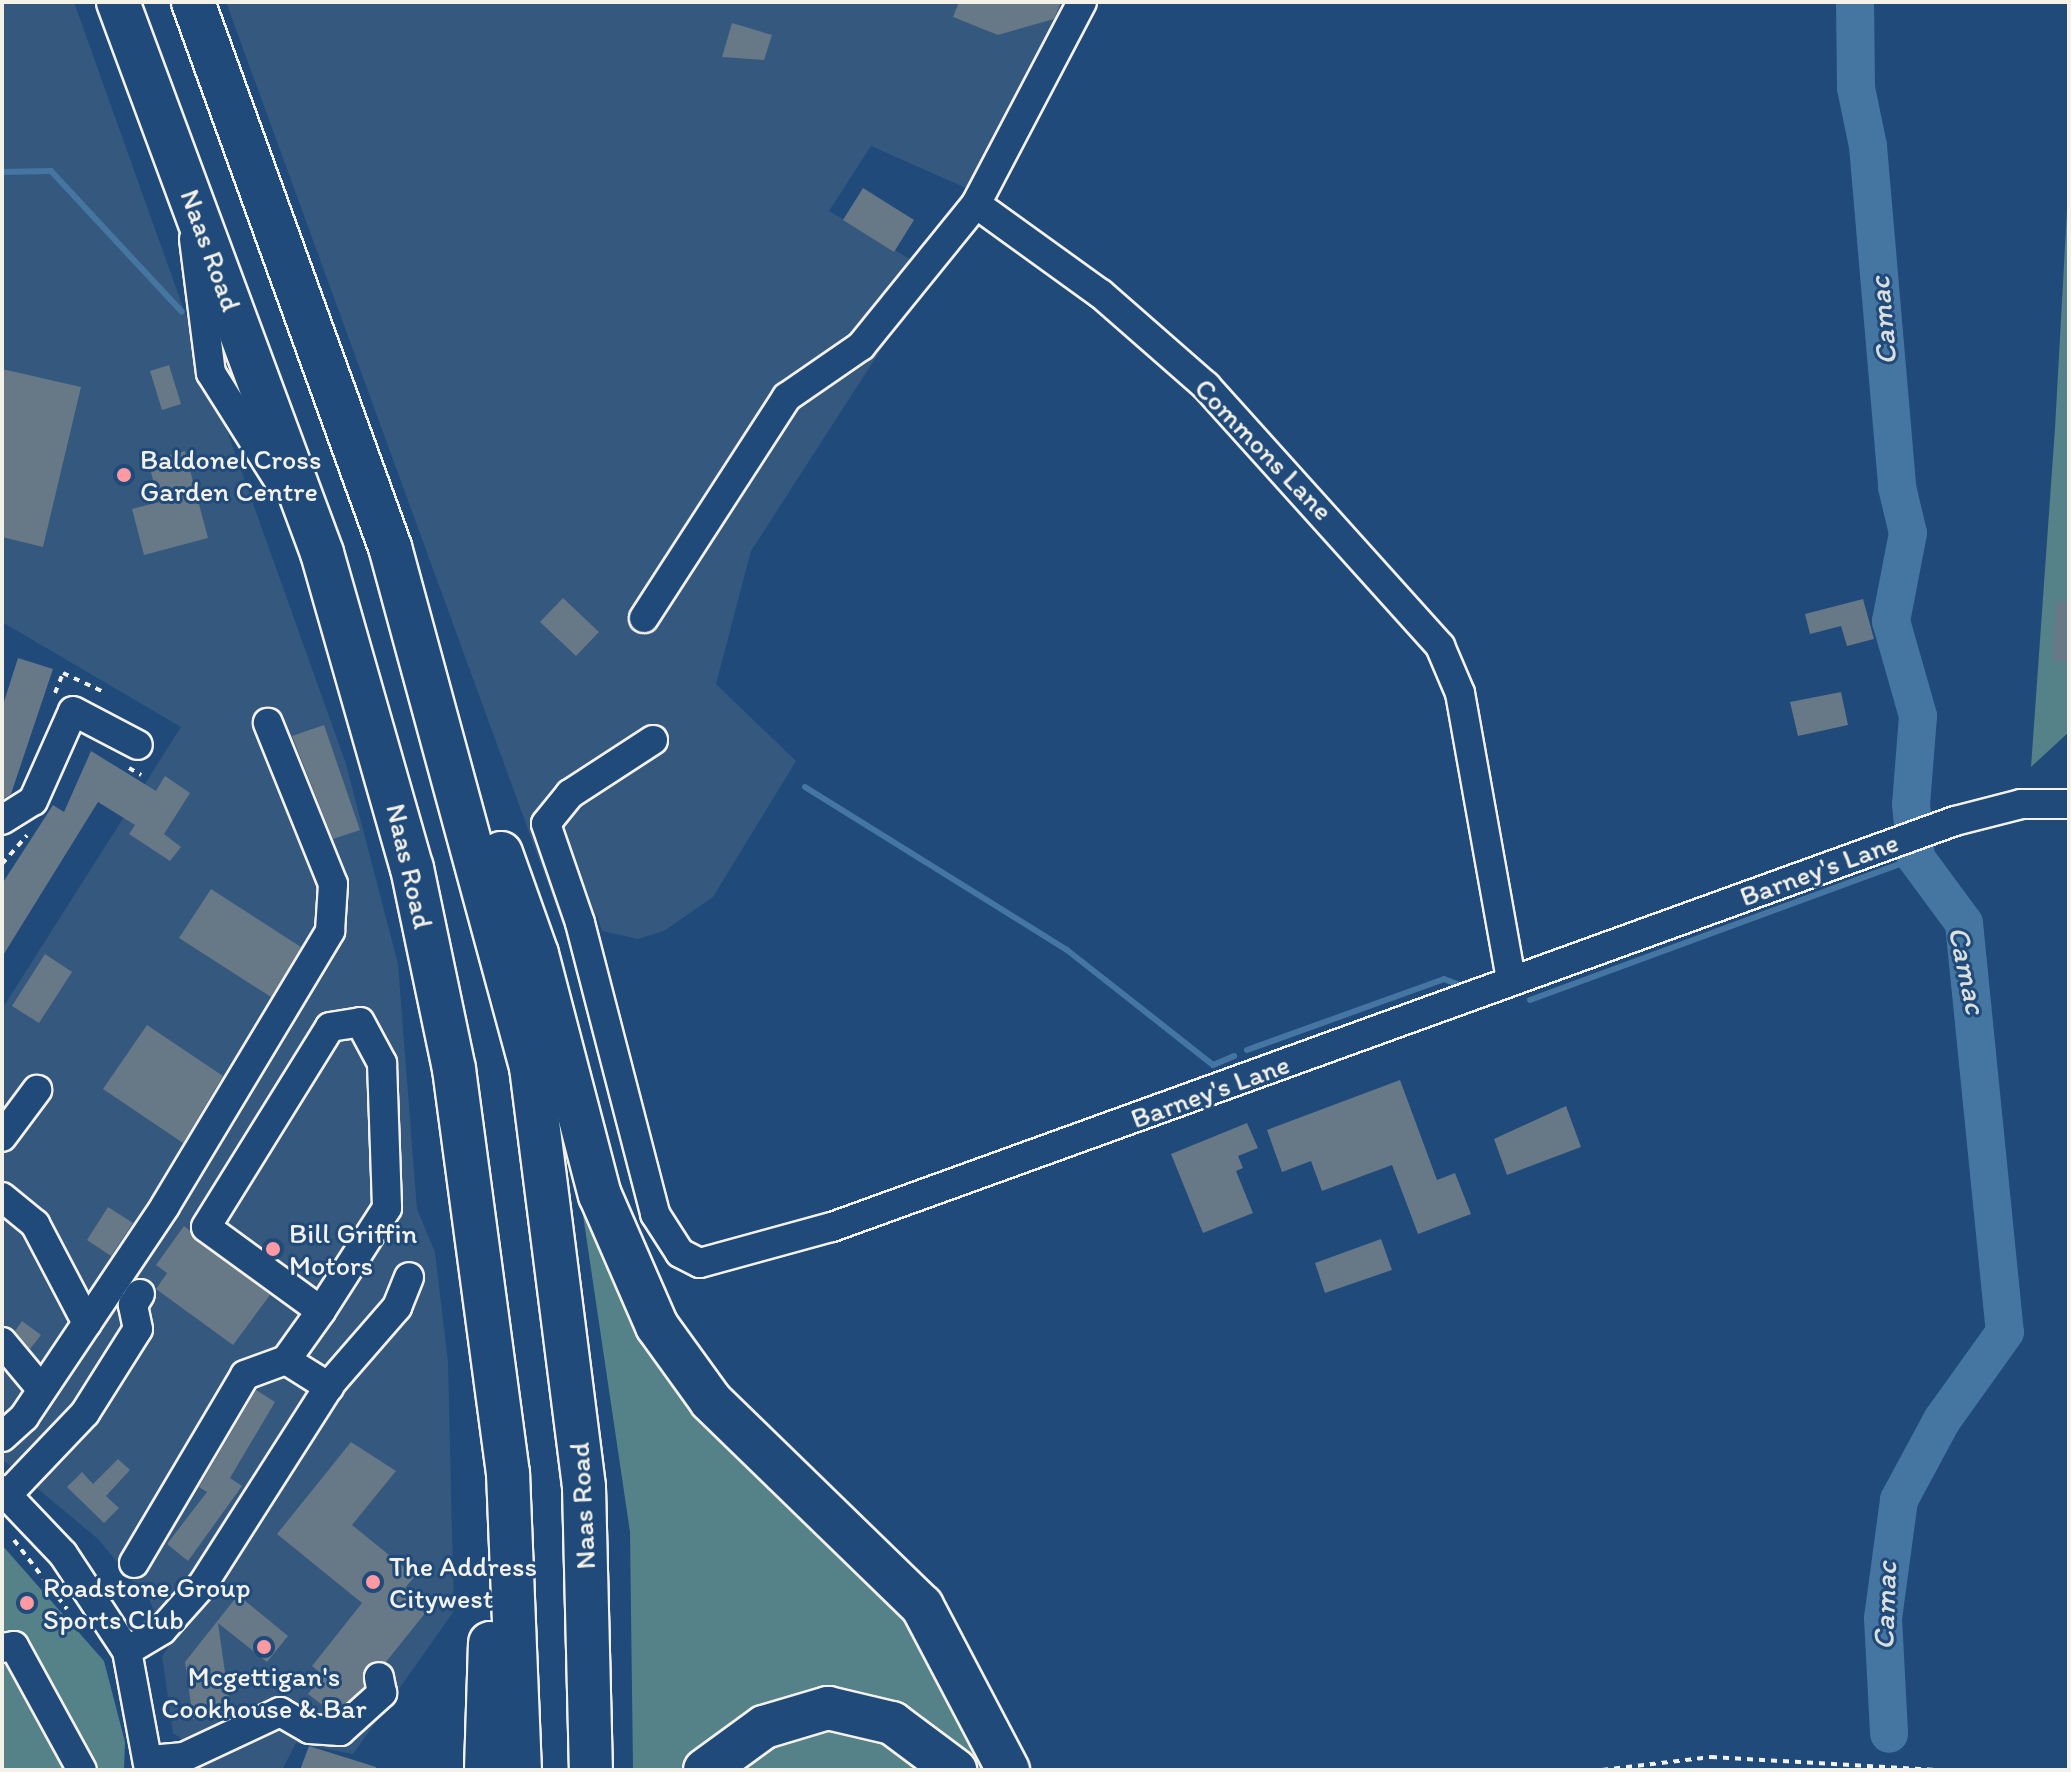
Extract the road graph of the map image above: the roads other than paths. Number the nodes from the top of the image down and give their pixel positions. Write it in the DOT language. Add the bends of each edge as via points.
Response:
graph roads {
  1 [pos="118,2"];
  2 [pos="193,2"];
  3 [pos="1082,2"];
  4 [pos="976,204"];
  5 [pos="390,547"];
  6 [pos="644,618"];
  7 [pos="268,723"];
  8 [pos="653,740"];
  9 [pos="138,745"];
  10 [pos="2069,804"];
  11 [pos="2,820"];
  12 [pos="1511,980"];
  13 [pos="37,1090"];
  14 [pos="2,1137"];
  15 [pos="2,1197"];
  16 [pos="482,1268"];
  17 [pos="409,1277"];
  18 [pos="140,1294"];
  19 [pos="321,1311"];
  20 [pos="87,1323"];
  21 [pos="2,1342"];
  22 [pos="286,1360"];
  23 [pos="329,1387"];
  24 [pos="42,1390"];
  25 [pos="2,1437"];
  26 [pos="4,1492"];
  27 [pos="134,1563"];
  28 [pos="2,1648"];
  29 [pos="127,1651"];
  30 [pos="379,1677"];
  31 [pos="150,1765"];
  32 [pos="82,1770"];
  33 [pos="486,1770"];
  34 [pos="520,1770"];
  35 [pos="591,1770"];
  36 [pos="705,1770"];
  37 [pos="955,1770"];
  38 [pos="1008,1770"];
  1 -- 16 [label="highway, Naas Road" via="322,553 412,868 454,1069"];
  2 -- 5 [label="highway, Naas Road"];
  3 -- 4 [label="street"];
  4 -- 6 [label="street" via="861,346 787,397"];
  4 -- 12 [label="street, Commons Lane" via="1101,294 1206,386 1440,646 1460,693"];
  5 -- 35 [label="highway, Naas Road" via="531,1067 584,1487"];
  5 -- 38 [label="highway" via="537,954 600,1195 631,1276 711,1401 922,1606"];
  7 -- 20 [label="street" via="333,884 330,931 300,991"];
  8 -- 12 [label="street, Barney's Lane" via="570,794 546,824 580,923 655,1214 680,1253 700,1263 832,1227"];
  9 -- 11 [label="street" via="73,711 33,801"];
  10 -- 12 [label="street, Barney's Lane" via="2008,807 1911,836"];
  13 -- 14 [label="street"];
  15 -- 20 [label="street" via="35,1224"];
  16 -- 33 [label="highway" via="491,1592"];
  16 -- 34 [label="highway, Naas Road" via="508,1473"];
  17 -- 23 [label="street" via="397,1307"];
  18 -- 26 [label="street" via="133,1305 138,1329 85,1413"];
  19 -- 19 [label="street" via="206,1227 330,1027 360,1022 382,1063 387,1208"];
  19 -- 22 [label="street"];
  20 -- 24 [label="street"];
  21 -- 24 [label="street"];
  22 -- 23 [label="street"];
  22 -- 27 [label="street" via="245,1375"];
  23 -- 29 [label="street" via="203,1584 162,1630"];
  24 -- 25 [label="street"];
  26 -- 29 [label="street" via="63,1554"];
  28 -- 32 [label="street" via="14,1646"];
  29 -- 31 [label="street"];
  30 -- 31 [label="street" via="382,1693 340,1731 310,1729 280,1712 184,1757"];
  36 -- 37 [label="highway" via="722,1750 764,1727 828,1708 892,1723"];
}
